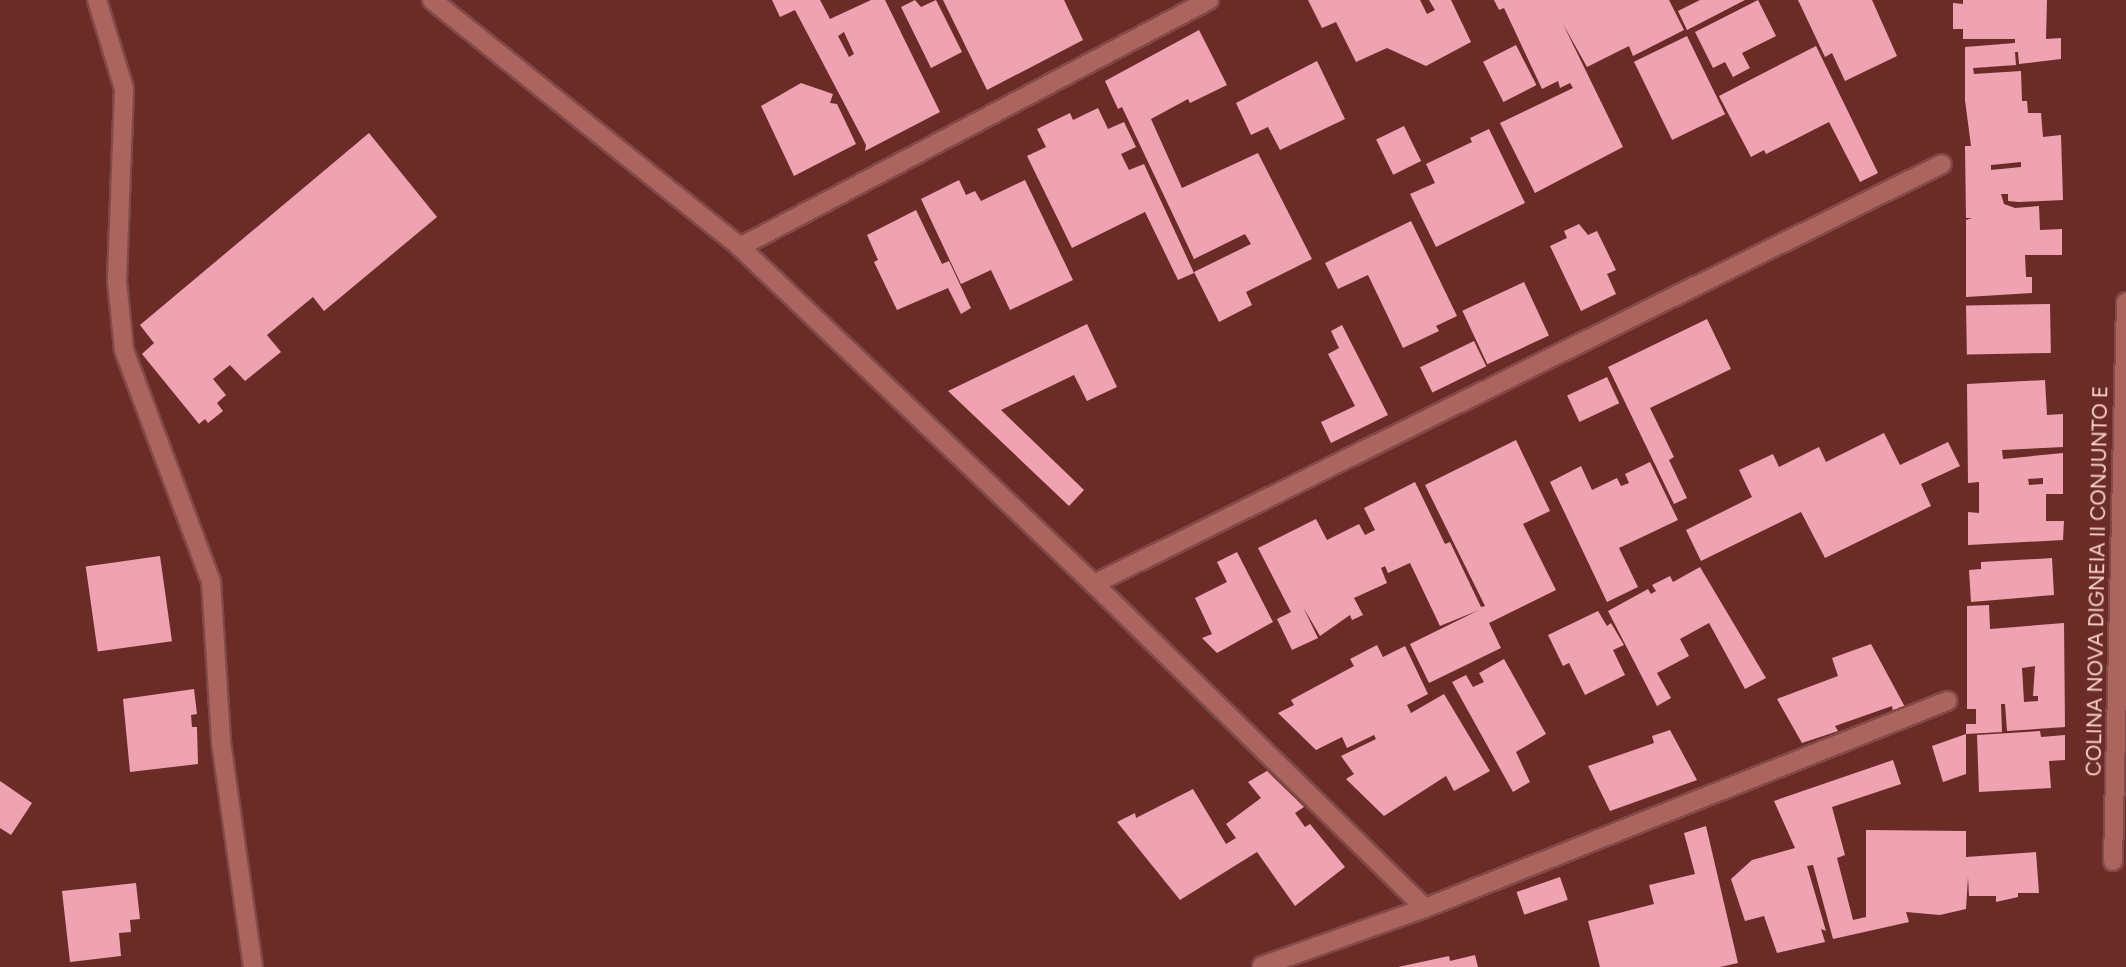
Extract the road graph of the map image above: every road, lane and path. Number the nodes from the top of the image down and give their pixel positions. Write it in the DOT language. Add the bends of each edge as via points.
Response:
graph roads {
  1 [pos="97,0"];
  2 [pos="432,0"];
  3 [pos="1209,0"];
  4 [pos="1942,164"];
  5 [pos="740,247"];
  6 [pos="2126,302"];
  7 [pos="1094,584"];
  8 [pos="1947,701"];
  9 [pos="2113,861"];
  10 [pos="1425,908"];
  11 [pos="1262,966"];
  12 [pos="253,967"];
  1 -- 12 [label="street" via="124,89 117,281 124,350 211,581 221,742"];
  2 -- 5 [label="street"];
  3 -- 5 [label="street"];
  4 -- 7 [label="street"];
  5 -- 7 [label="street"];
  6 -- 9 [label="street, COLINA NOVA DIGNEIA II CONJUNTO E"];
  7 -- 10 [label="street"];
  8 -- 10 [label="street"];
  10 -- 11 [label="street"];
}
